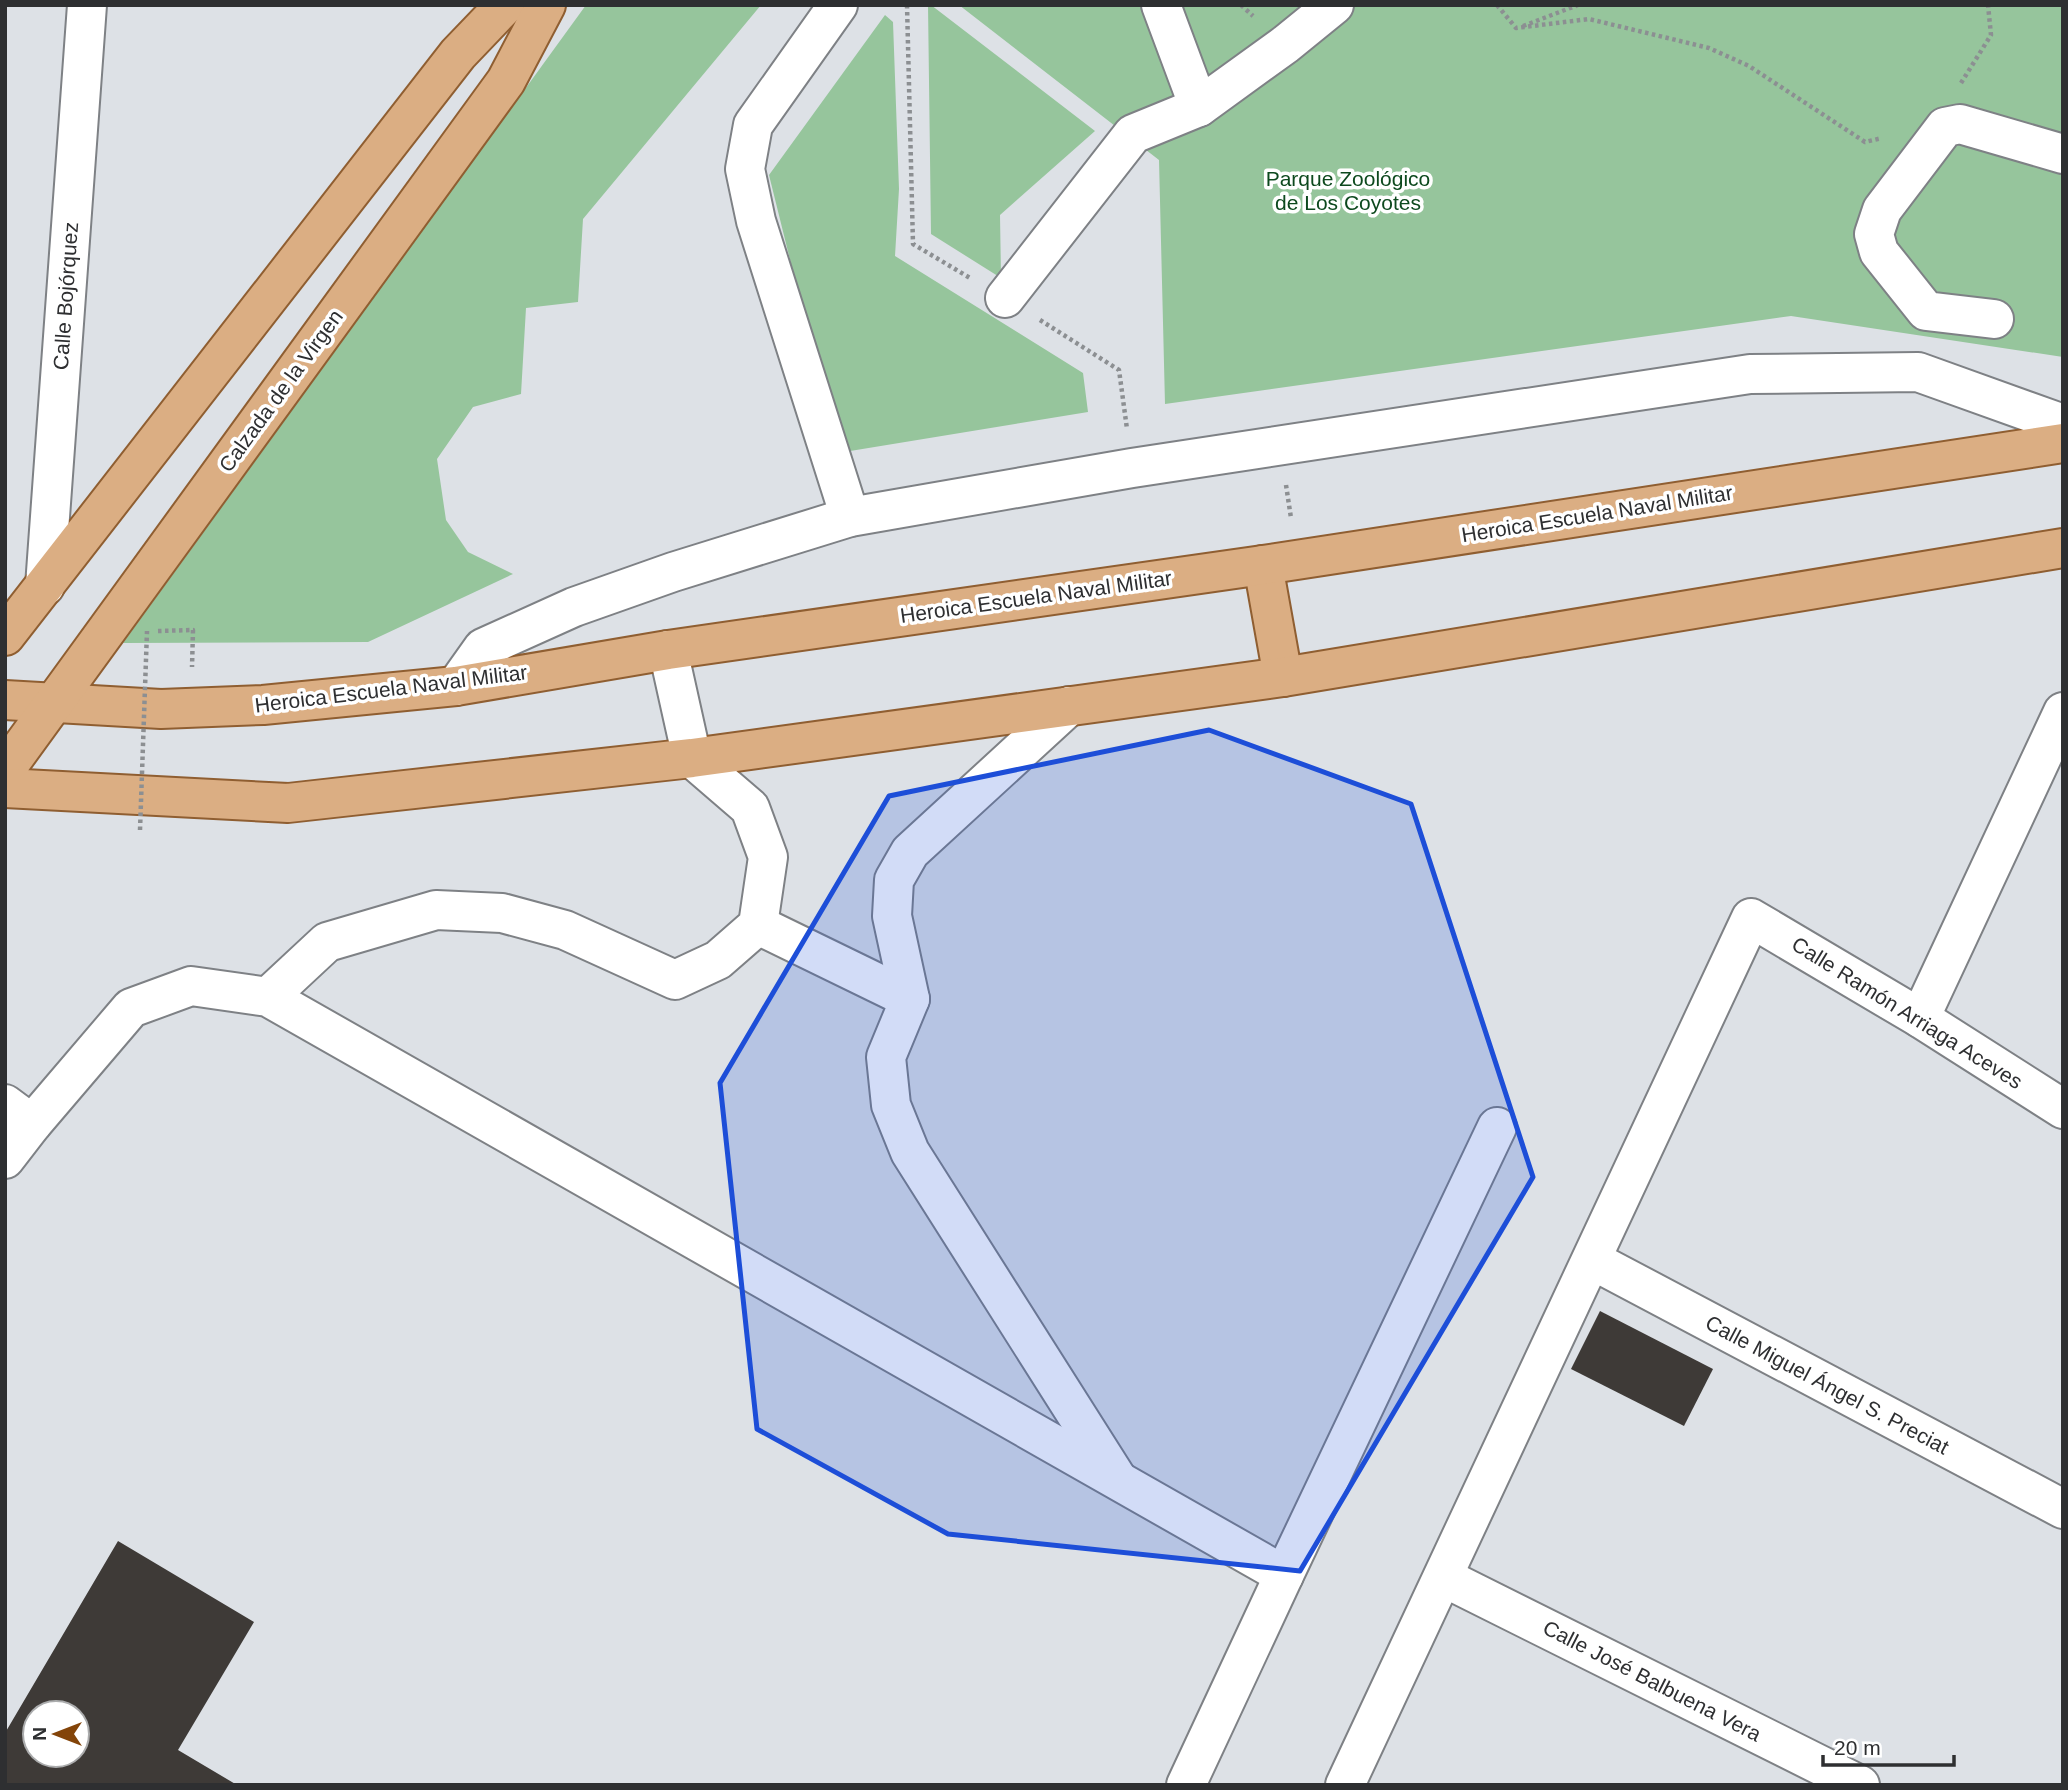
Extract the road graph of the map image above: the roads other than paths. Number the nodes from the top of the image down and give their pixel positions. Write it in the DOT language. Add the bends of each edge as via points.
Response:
graph roads {
  1 [pos="88,5"];
  2 [pos="505,5"];
  3 [pos="546,5"];
  4 [pos="838,5"];
  5 [pos="1161,5"];
  6 [pos="1334,5"];
  7 [pos="1199,107"];
  8 [pos="2063,154"];
  9 [pos="1005,298"];
  10 [pos="1994,319"];
  11 [pos="2063,424"];
  12 [pos="2063,443"];
  13 [pos="850,517"];
  14 [pos="2063,548"];
  15 [pos="1263,565"];
  16 [pos="45,586"];
  17 [pos="5,636"];
  18 [pos="668,650"];
  19 [pos="1283,677"];
  20 [pos="456,686"];
  21 [pos="5,700"];
  22 [pos="55,702"];
  23 [pos="1069,706"];
  24 [pos="2063,712"];
  25 [pos="692,758"];
  26 [pos="5,770"];
  27 [pos="5,788"];
  28 [pos="758,925"];
  29 [pos="268,997"];
  30 [pos="910,999"];
  31 [pos="1920,1018"];
  32 [pos="2063,1109"];
  33 [pos="19,1114"];
  34 [pos="1497,1127"];
  35 [pos="5,1159"];
  36 [pos="1592,1260"];
  37 [pos="1119,1481"];
  38 [pos="2063,1509"];
  39 [pos="1283,1575"];
  40 [pos="1443,1577"];
  41 [pos="1186,1785"];
  42 [pos="1345,1785"];
  43 [pos="1860,1785"];
  1 -- 16 [label="street, Calle Bojórquez"];
  2 -- 16 [label="main road" via="458,54"];
  3 -- 22 [label="main road, Calzada de la Virgen" via="506,81"];
  4 -- 13 [label="street" via="753,125 745,169 755,221"];
  5 -- 7 [label="street"];
  6 -- 7 [label="street"];
  7 -- 9 [label="street" via="1133,134"];
  8 -- 10 [label="street" via="1960,124 1945,127 1882,210 1874,234 1879,252 1927,311"];
  11 -- 13 [label="street" via="1918,372 1750,374 1132,468"];
  12 -- 15 [label="main road, Heroica Escuela Naval Militar"];
  13 -- 20 [label="street" via="574,607 483,649"];
  14 -- 19 [label="main road"];
  15 -- 18 [label="main road, Heroica Escuela Naval Militar"];
  15 -- 19 [label="main road"];
  16 -- 17 [label="main road"];
  18 -- 20 [label="main road, Heroica Escuela Naval Militar"];
  18 -- 25 [label="street"];
  19 -- 23 [label="main road"];
  20 -- 22 [label="main road, Heroica Escuela Naval Militar" via="263,705 161,709"];
  21 -- 22 [label="main road, Heroica Escuela Naval Militar"];
  22 -- 26 [label="main road, Calzada de la Virgen"];
  23 -- 25 [label="main road"];
  23 -- 30 [label="street" via="910,852 894,880 892,916"];
  24 -- 31 [label="street"];
  25 -- 27 [label="main road" via="288,803"];
  25 -- 28 [label="street" via="750,808 768,857"];
  28 -- 29 [label="street" via="718,960 675,980 565,930 502,913 436,910 327,942"];
  28 -- 30 [label="street"];
  29 -- 33 [label="street" via="191,986 131,1008"];
  29 -- 37 [label="street"];
  30 -- 37 [label="street" via="886,1057 891,1105 910,1152"];
  31 -- 32 [label="street, Calle Ramón Arriaga Aceves"];
  31 -- 36 [label="street, Calle Ramón Arriaga Aceves" via="1751,918"];
  33 -- 35 [label="street"];
  34 -- 39 [label="street"];
  36 -- 38 [label="street, Calle Miguel Ángel S. Preciat"];
  36 -- 40 [label="street"];
  37 -- 39 [label="street"];
  39 -- 41 [label="street"];
  40 -- 42 [label="street"];
  40 -- 43 [label="street, Calle José Balbuena Vera"];
}
